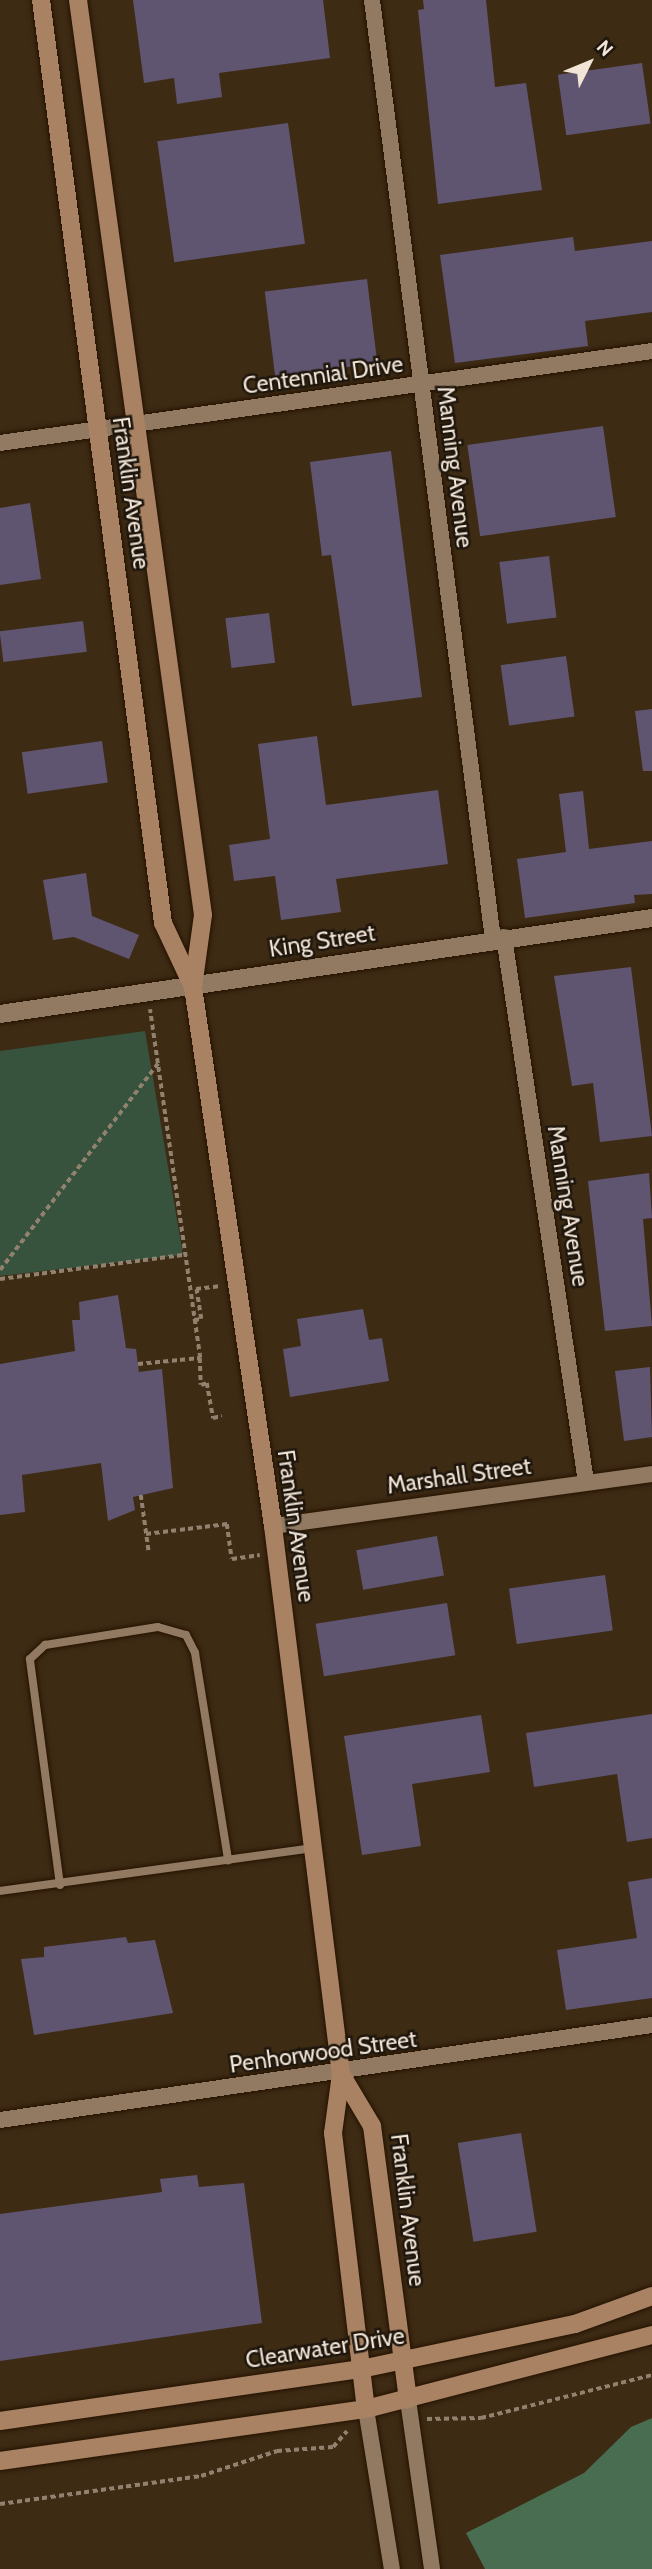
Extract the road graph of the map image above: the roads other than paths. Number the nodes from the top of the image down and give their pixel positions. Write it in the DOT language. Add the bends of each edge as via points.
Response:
graph roads {
  1 [pos="41,0"];
  2 [pos="78,0"];
  3 [pos="372,0"];
  4 [pos="652,351"];
  5 [pos="421,384"];
  6 [pos="134,425"];
  7 [pos="98,429"];
  8 [pos="0,443"];
  9 [pos="652,918"];
  10 [pos="498,938"];
  11 [pos="193,987"];
  12 [pos="0,1014"];
  13 [pos="652,1474"];
  14 [pos="586,1482"];
  15 [pos="273,1526"];
  16 [pos="313,1848"];
  17 [pos="228,1860"];
  18 [pos="60,1885"];
  19 [pos="0,1891"];
  20 [pos="652,2025"];
  21 [pos="341,2074"];
  22 [pos="0,2120"];
  23 [pos="652,2296"];
  24 [pos="652,2335"];
  25 [pos="403,2361"];
  26 [pos="361,2369"];
  27 [pos="410,2409"];
  28 [pos="368,2416"];
  29 [pos="0,2421"];
  30 [pos="0,2461"];
  31 [pos="392,2569"];
  32 [pos="432,2569"];
  1 -- 7 [label="main road, Franklin Avenue"];
  2 -- 6 [label="main road, Franklin Avenue"];
  3 -- 5 [label="street, Manning Avenue"];
  4 -- 5 [label="street, Centennial Drive"];
  5 -- 6 [label="street, Centennial Drive"];
  5 -- 10 [label="street, Manning Avenue"];
  6 -- 7 [label="street, Centennial Drive"];
  6 -- 11 [label="main road, Franklin Avenue" via="203,915"];
  7 -- 8 [label="street, Centennial Drive"];
  7 -- 11 [label="main road, Franklin Avenue" via="163,923"];
  9 -- 10 [label="street, King Street"];
  10 -- 11 [label="street, King Street"];
  10 -- 14 [label="street, Manning Avenue"];
  11 -- 12 [label="street, King Street"];
  11 -- 15 [label="main road, Franklin Avenue"];
  13 -- 14 [label="street, Marshall Street"];
  14 -- 15 [label="street, Marshall Street"];
  15 -- 16 [label="main road, Franklin Avenue"];
  16 -- 17 [label="lane"];
  16 -- 21 [label="main road, Franklin Avenue"];
  17 -- 18 [label="lane"];
  17 -- 18 [label="lane" via="195,1653 186,1635 158,1627 45,1645 30,1659"];
  18 -- 19 [label="lane"];
  20 -- 21 [label="street, Penhorwood Street"];
  21 -- 22 [label="street, Penhorwood Street"];
  21 -- 25 [label="main road, Franklin Avenue" via="372,2126"];
  21 -- 26 [label="main road, Franklin Avenue" via="333,2133"];
  23 -- 25 [label="main road, Clearwater Drive" via="575,2324"];
  24 -- 27 [label="main road"];
  25 -- 26 [label="main road, Clearwater Drive"];
  25 -- 27 [label="main road, Franklin Avenue"];
  26 -- 28 [label="main road, Franklin Avenue"];
  26 -- 29 [label="main road, Clearwater Drive"];
  27 -- 28 [label="main road"];
  27 -- 32 [label="street, Franklin Avenue"];
  28 -- 30 [label="main road"];
  28 -- 31 [label="street, Franklin Avenue"];
}
